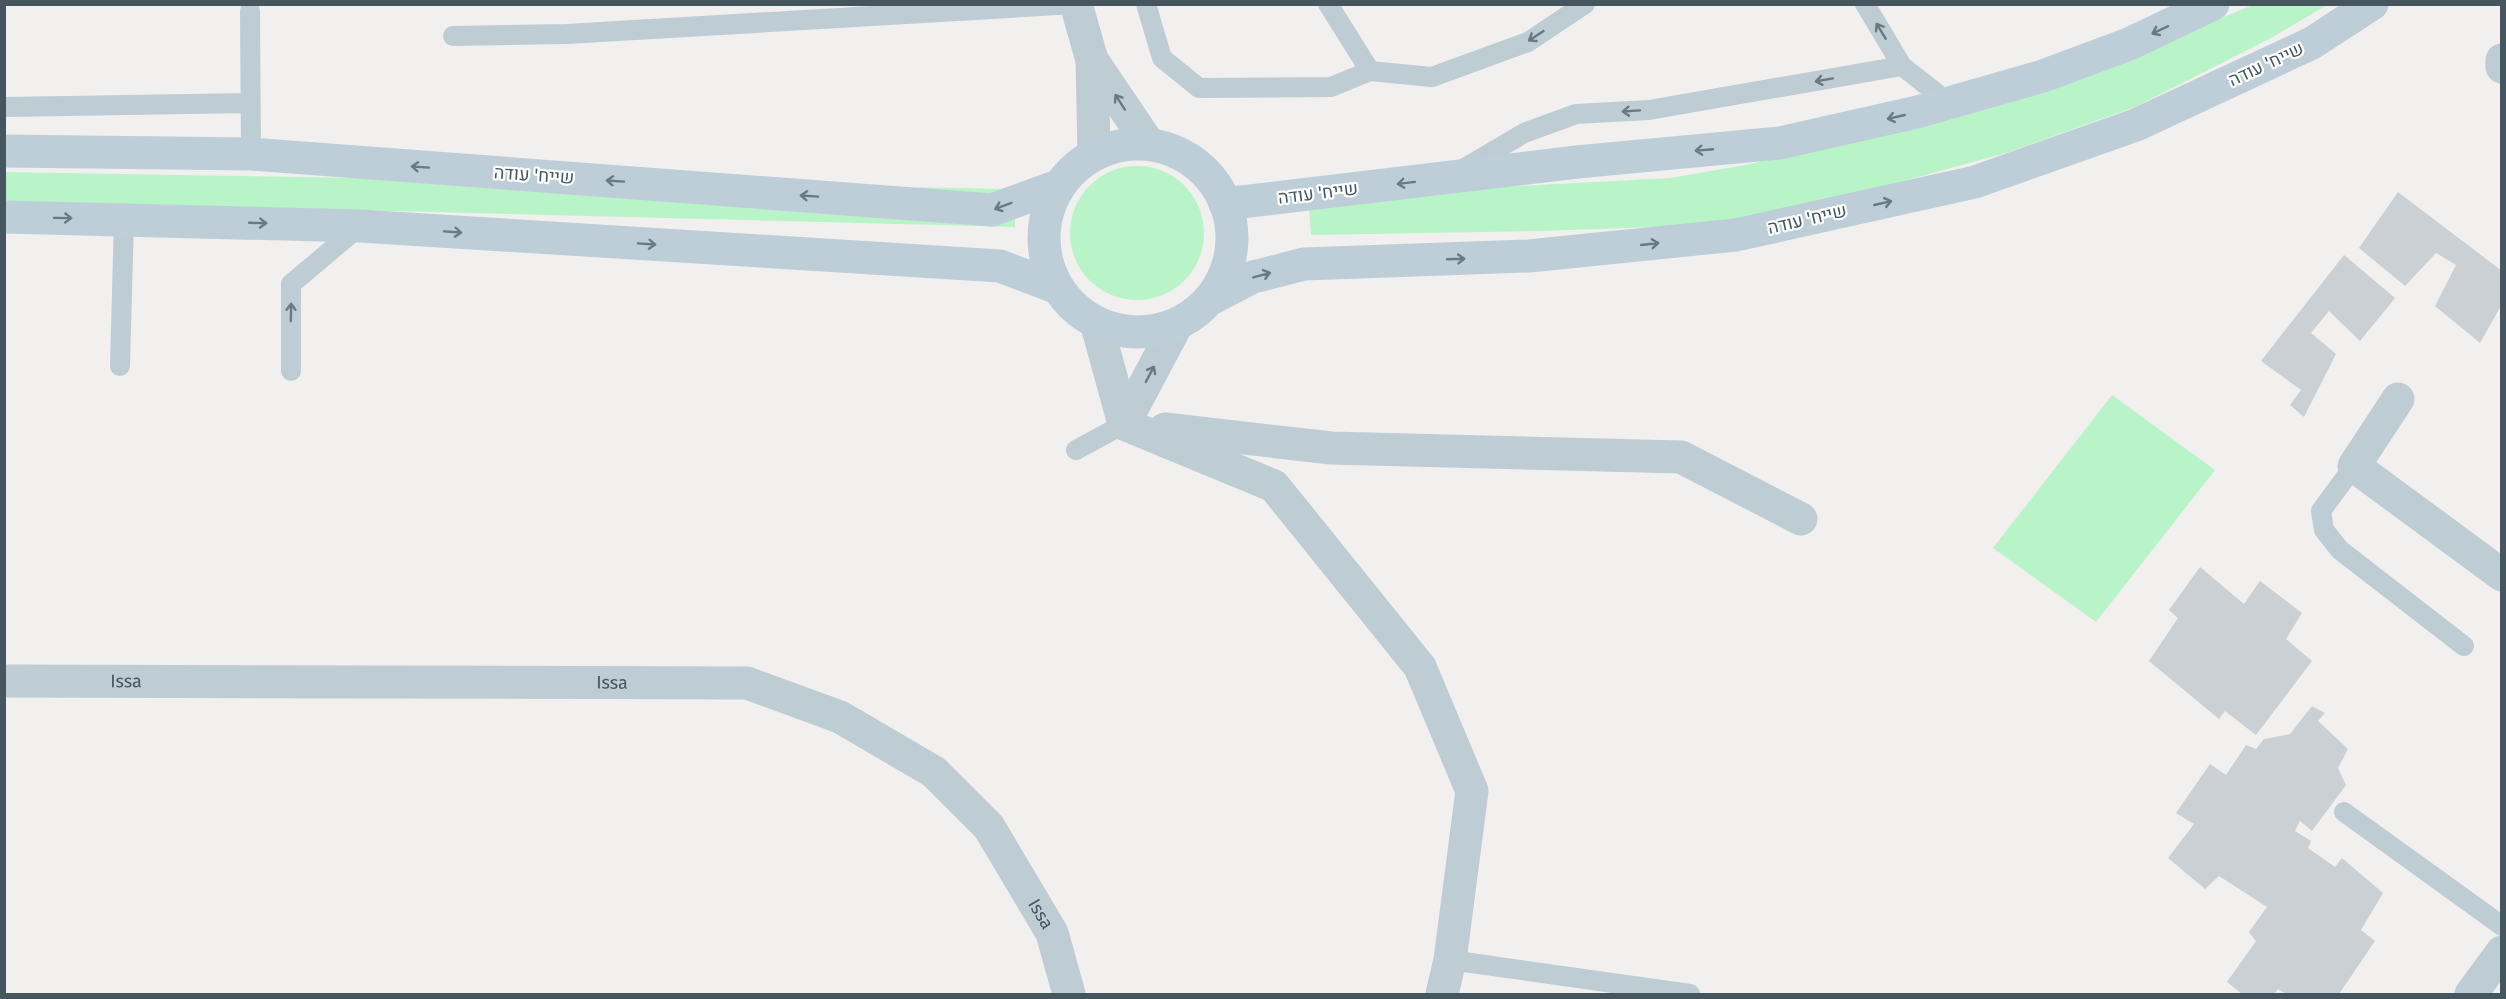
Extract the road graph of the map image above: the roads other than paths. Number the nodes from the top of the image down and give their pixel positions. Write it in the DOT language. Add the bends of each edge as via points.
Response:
graph roads {
  1 [pos="1076,4"];
  2 [pos="1146,4"];
  3 [pos="1328,4"];
  4 [pos="1585,4"];
  5 [pos="1865,4"];
  6 [pos="2213,4"];
  7 [pos="2372,4"];
  8 [pos="250,11"];
  9 [pos="453,36"];
  10 [pos="1092,60"];
  11 [pos="2502,60"];
  12 [pos="1902,66"];
  13 [pos="2502,67"];
  14 [pos="1370,71"];
  15 [pos="1949,103"];
  16 [pos="250,104"];
  17 [pos="4,106"];
  18 [pos="1148,143"];
  19 [pos="4,151"];
  20 [pos="1094,153"];
  21 [pos="251,154"];
  22 [pos="1448,178"];
  23 [pos="1058,186"];
  24 [pos="1226,204"];
  25 [pos="4,217"];
  26 [pos="124,219"];
  27 [pos="360,226"];
  28 [pos="1058,288"];
  29 [pos="1209,300"];
  30 [pos="1096,322"];
  31 [pos="1177,324"];
  32 [pos="120,366"];
  33 [pos="291,371"];
  34 [pos="2398,399"];
  35 [pos="1124,424"];
  36 [pos="1076,450"];
  37 [pos="2354,466"];
  38 [pos="1801,519"];
  39 [pos="2502,575"];
  40 [pos="2464,646"];
  41 [pos="4,681"];
  42 [pos="2344,812"];
  43 [pos="2502,926"];
  44 [pos="2502,952"];
  45 [pos="1450,960"];
  46 [pos="1069,994"];
  47 [pos="1443,994"];
  48 [pos="1690,994"];
  49 [pos="2471,994"];
  1 -- 9 [label="lane" via="567,34"];
  1 -- 10 [label="street"];
  2 -- 14 [label="lane" via="1162,58 1199,88 1331,87"];
  3 -- 14 [label="lane"];
  4 -- 14 [label="lane, one-way" via="1528,42 1432,76"];
  12 -- 5 [label="lane, one-way"];
  6 -- 15 [label="main road, שייח' עודה, one-way" via="2118,48 2043,76"];
  29 -- 7 [label="main road, שייח' עודה, one-way" via="1253,277 1304,264 1529,256 1736,235 1975,182 2136,124 2312,43"];
  8 -- 16 [label="lane"];
  18 -- 10 [label="street, one-way"];
  10 -- 20 [label="street"];
  11 -- 13 [label="street"];
  12 -- 15 [label="lane"];
  12 -- 22 [label="lane, one-way" via="1649,110 1576,114 1524,133"];
  15 -- 22 [label="main road, שייח' עודה, one-way" via="1780,143"];
  16 -- 17 [label="lane"];
  16 -- 21 [label="lane"];
  18 -- 20 [label="main road"];
  18 -- 24 [label="main road" via="1178,152 1198,165 1214,182"];
  19 -- 21 [label="main road, שייח' עודה"];
  20 -- 23 [label="main road"];
  23 -- 21 [label="main road, שייח' עודה, one-way" via="992,210"];
  22 -- 24 [label="main road, שייח' עודה, one-way"];
  23 -- 28 [label="main road" via="1047,210 1043,237 1047,263"];
  24 -- 29 [label="main road" via="1232,228 1231,254 1223,278"];
  25 -- 26 [label="main road, one-way"];
  26 -- 27 [label="main road, one-way"];
  26 -- 32 [label="lane"];
  27 -- 28 [label="main road, one-way" via="1000,266"];
  33 -- 27 [label="lane, one-way" via="291,284"];
  28 -- 30 [label="main road" via="1075,308"];
  29 -- 31 [label="main road"];
  30 -- 31 [label="main road" via="1122,331 1141,332"];
  30 -- 35 [label="street"];
  35 -- 31 [label="street, one-way"];
  34 -- 37 [label="street"];
  35 -- 36 [label="lane"];
  35 -- 38 [label="street" via="1331,448 1681,457"];
  35 -- 45 [label="street" via="1274,486 1420,666 1472,791"];
  37 -- 39 [label="street"];
  37 -- 40 [label="lane" via="2321,511 2324,530 2340,550"];
  41 -- 46 [label="street, Issa" via="747,683 840,717 934,772 989,827 1052,933"];
  42 -- 43 [label="lane"];
  44 -- 49 [label="street"];
  45 -- 47 [label="street"];
  45 -- 48 [label="lane"];
}
